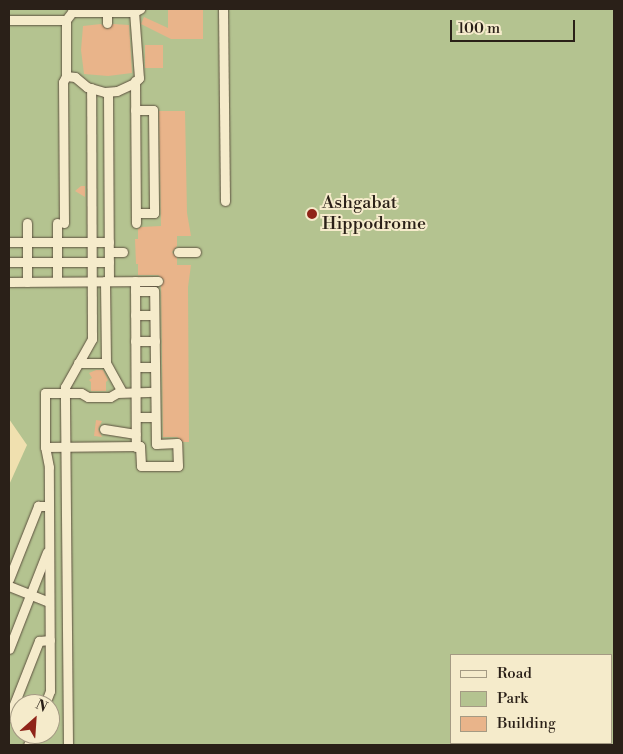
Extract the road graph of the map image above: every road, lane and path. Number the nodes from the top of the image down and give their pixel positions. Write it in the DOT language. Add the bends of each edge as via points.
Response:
graph roads {
  1 [pos="223,9"];
  2 [pos="113,11"];
  3 [pos="137,11"];
  4 [pos="9,20"];
  5 [pos="66,20"];
  6 [pos="107,23"];
  7 [pos="66,76"];
  8 [pos="135,81"];
  9 [pos="91,88"];
  10 [pos="108,92"];
  11 [pos="136,110"];
  12 [pos="136,136"];
  13 [pos="153,136"];
  14 [pos="136,162"];
  15 [pos="153,162"];
  16 [pos="136,188"];
  17 [pos="153,188"];
  18 [pos="225,201"];
  19 [pos="27,223"];
  20 [pos="9,242"];
  21 [pos="27,242"];
  22 [pos="57,242"];
  23 [pos="92,242"];
  24 [pos="109,242"];
  25 [pos="109,252"];
  26 [pos="123,252"];
  27 [pos="178,252"];
  28 [pos="196,252"];
  29 [pos="9,262"];
  30 [pos="27,262"];
  31 [pos="57,262"];
  32 [pos="92,262"];
  33 [pos="109,262"];
  34 [pos="107,281"];
  35 [pos="158,281"];
  36 [pos="9,282"];
  37 [pos="27,282"];
  38 [pos="58,282"];
  39 [pos="92,282"];
  40 [pos="135,286"];
  41 [pos="154,315"];
  42 [pos="135,316"];
  43 [pos="92,339"];
  44 [pos="106,339"];
  45 [pos="135,341"];
  46 [pos="155,341"];
  47 [pos="106,363"];
  48 [pos="78,364"];
  49 [pos="155,366"];
  50 [pos="136,367"];
  51 [pos="122,392"];
  52 [pos="135,392"];
  53 [pos="155,392"];
  54 [pos="65,393"];
  55 [pos="136,417"];
  56 [pos="155,417"];
  57 [pos="104,428"];
  58 [pos="136,434"];
  59 [pos="136,446"];
  60 [pos="45,447"];
  61 [pos="66,447"];
  62 [pos="49,467"];
  63 [pos="66,467"];
  64 [pos="49,506"];
  65 [pos="49,547"];
  66 [pos="9,579"];
  67 [pos="9,586"];
  68 [pos="30,594"];
  69 [pos="49,602"];
  70 [pos="50,640"];
  71 [pos="9,649"];
  72 [pos="49,694"];
  73 [pos="9,718"];
  74 [pos="68,745"];
  1 -- 18 [label="lane"];
  2 -- 3 [label="lane"];
  2 -- 5 [label="lane" via="72,12"];
  2 -- 6 [label="lane"];
  3 -- 8 [label="lane" via="138,78"];
  4 -- 5 [label="lane"];
  5 -- 7 [label="lane"];
  7 -- 9 [label="lane" via="76,76"];
  7 -- 22 [label="lane" via="63,82 61,223"];
  8 -- 10 [label="lane" via="123,89"];
  8 -- 11 [label="lane"];
  9 -- 10 [label="lane"];
  9 -- 23 [label="lane"];
  10 -- 24 [label="lane"];
  11 -- 12 [label="lane"];
  11 -- 13 [label="lane" via="153,110"];
  12 -- 13 [label="lane"];
  12 -- 14 [label="lane"];
  13 -- 15 [label="lane"];
  14 -- 15 [label="lane"];
  14 -- 16 [label="lane"];
  15 -- 17 [label="lane"];
  16 -- 17 [label="lane"];
  16 -- 17 [label="lane" via="136,218 154,214"];
  19 -- 21 [label="lane"];
  20 -- 21 [label="lane"];
  21 -- 22 [label="lane"];
  21 -- 30 [label="lane"];
  22 -- 23 [label="lane"];
  22 -- 31 [label="lane"];
  23 -- 24 [label="lane"];
  23 -- 32 [label="lane"];
  24 -- 25 [label="lane"];
  25 -- 26 [label="lane"];
  25 -- 33 [label="lane"];
  27 -- 28 [label="lane"];
  29 -- 30 [label="lane"];
  30 -- 31 [label="lane"];
  30 -- 37 [label="lane"];
  31 -- 32 [label="lane"];
  31 -- 38 [label="lane"];
  32 -- 33 [label="lane"];
  32 -- 39 [label="lane"];
  33 -- 34 [label="lane"];
  34 -- 39 [label="lane"];
  34 -- 40 [label="lane"];
  34 -- 44 [label="lane"];
  35 -- 40 [label="lane"];
  36 -- 37 [label="lane"];
  37 -- 38 [label="lane"];
  38 -- 39 [label="lane"];
  39 -- 43 [label="lane"];
  40 -- 41 [label="lane" via="154,291"];
  40 -- 42 [label="lane"];
  41 -- 42 [label="lane"];
  41 -- 46 [label="lane"];
  42 -- 45 [label="lane"];
  43 -- 44 [label="lane"];
  43 -- 48 [label="lane"];
  44 -- 47 [label="lane"];
  45 -- 46 [label="lane"];
  45 -- 50 [label="lane"];
  46 -- 49 [label="lane"];
  47 -- 48 [label="lane"];
  47 -- 51 [label="lane"];
  48 -- 54 [label="lane"];
  49 -- 50 [label="lane"];
  49 -- 53 [label="lane"];
  50 -- 52 [label="lane"];
  51 -- 52 [label="lane"];
  51 -- 54 [label="lane" via="110,397"];
  52 -- 53 [label="lane"];
  52 -- 55 [label="lane"];
  53 -- 56 [label="lane"];
  54 -- 60 [label="lane" via="45,393"];
  54 -- 61 [label="lane"];
  55 -- 56 [label="lane"];
  55 -- 58 [label="lane"];
  56 -- 59 [label="lane" via="156,444 177,444 178,466 140,466 140,446"];
  57 -- 58 [label="lane"];
  58 -- 59 [label="lane"];
  59 -- 61 [label="lane"];
  60 -- 61 [label="lane"];
  60 -- 62 [label="lane"];
  61 -- 63 [label="lane"];
  62 -- 63 [label="lane"];
  62 -- 64 [label="lane"];
  63 -- 74 [label="lane"];
  64 -- 65 [label="lane"];
  64 -- 66 [label="lane" via="38,506"];
  65 -- 68 [label="lane"];
  65 -- 69 [label="lane"];
  67 -- 68 [label="lane"];
  68 -- 69 [label="lane"];
  68 -- 71 [label="lane"];
  69 -- 70 [label="lane"];
  70 -- 72 [label="lane"];
  70 -- 73 [label="lane" via="39,641"];
}
